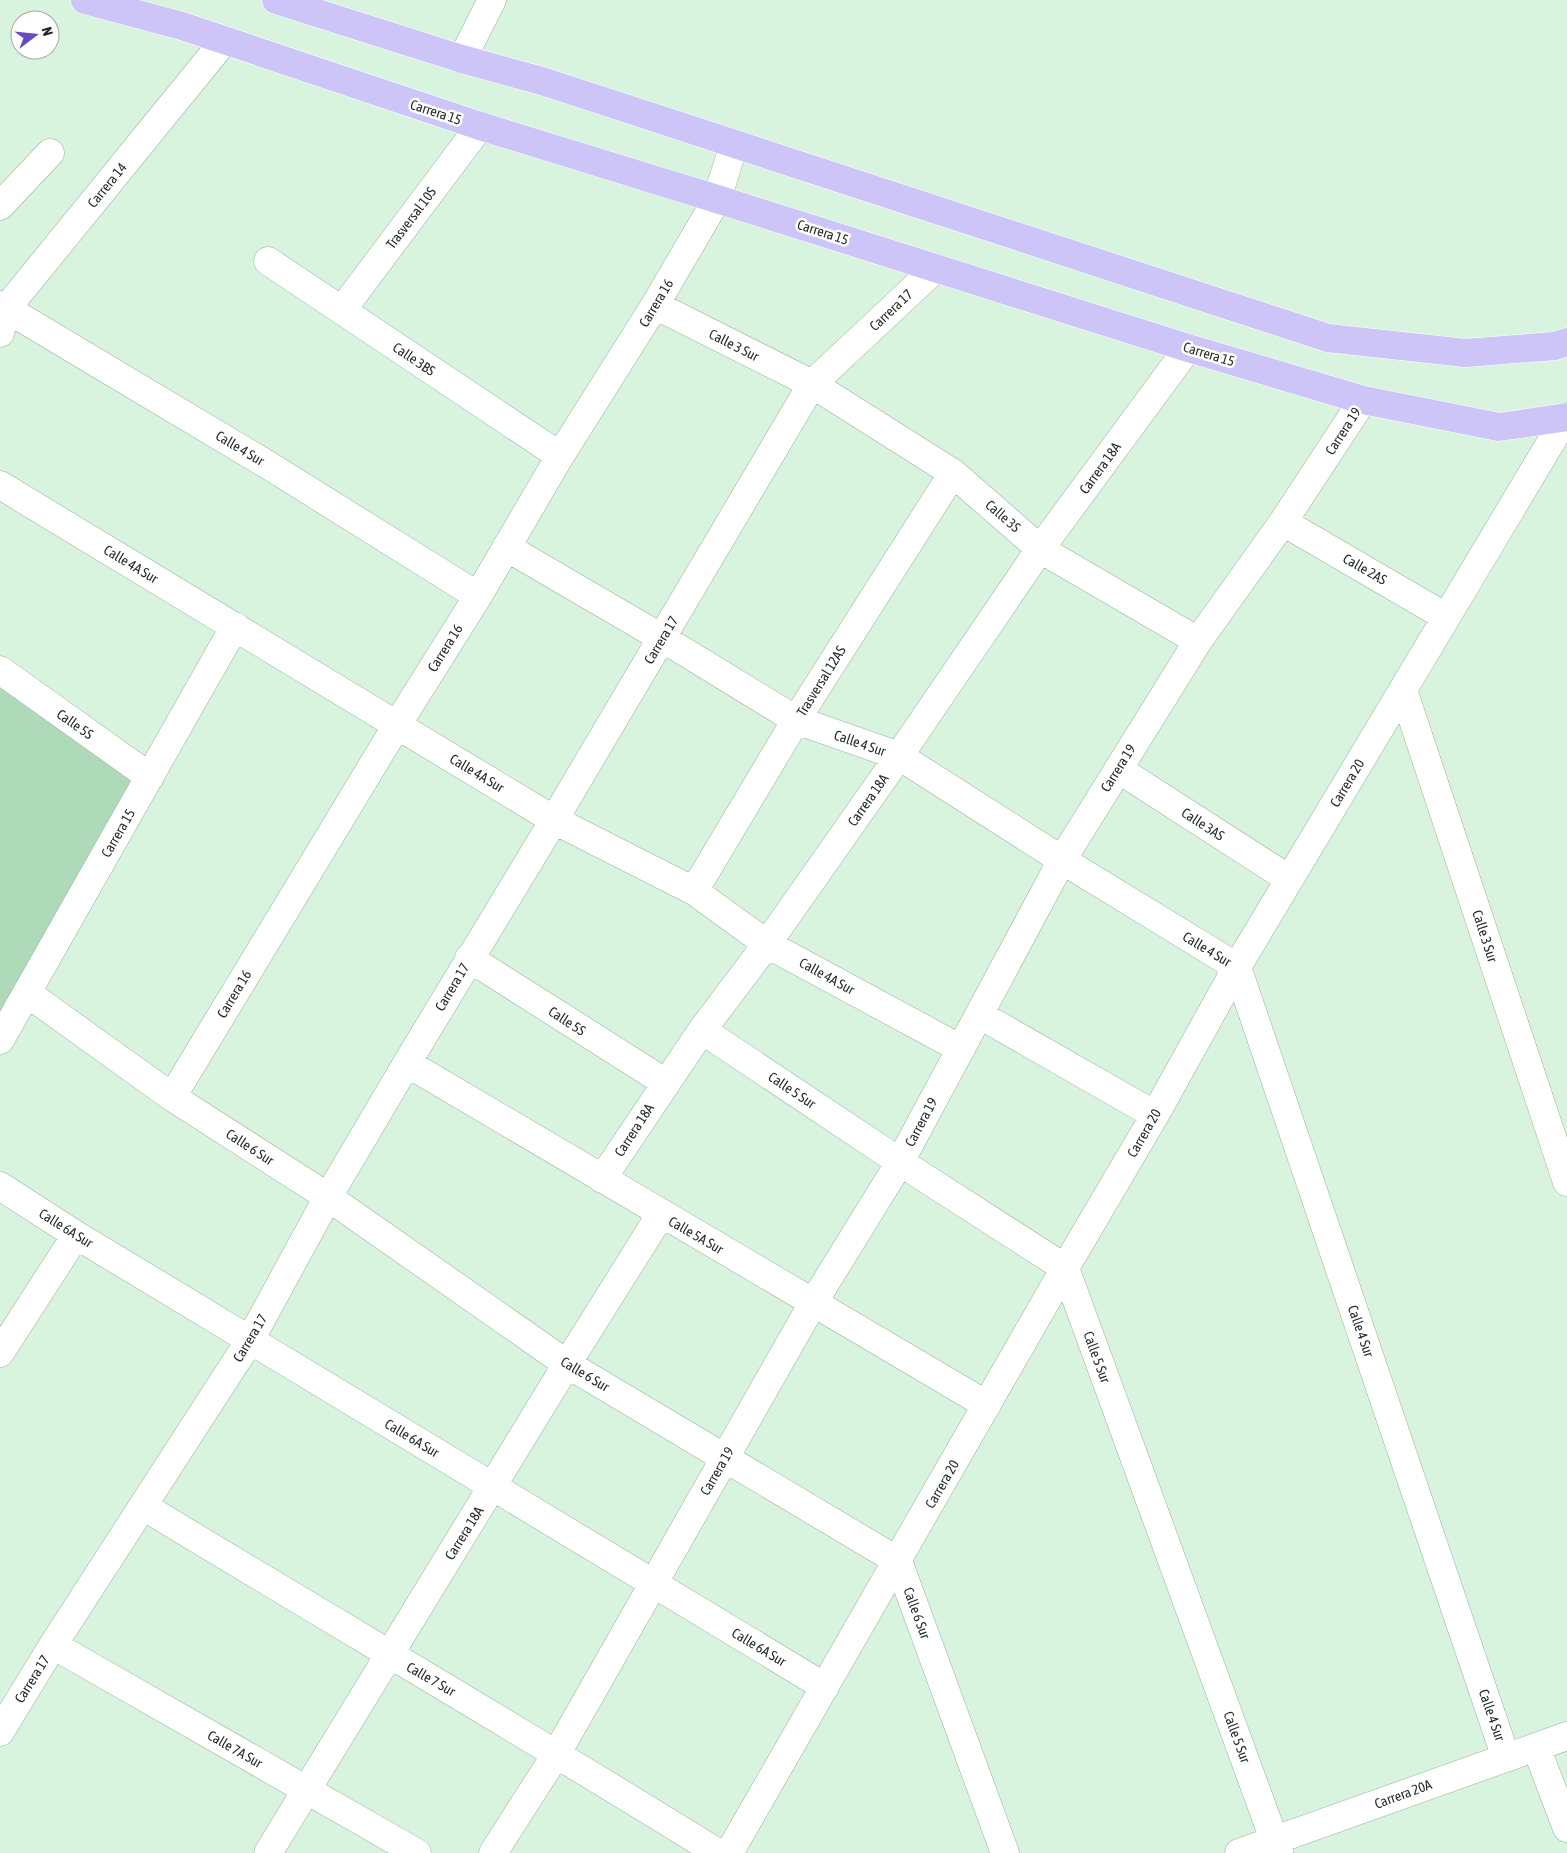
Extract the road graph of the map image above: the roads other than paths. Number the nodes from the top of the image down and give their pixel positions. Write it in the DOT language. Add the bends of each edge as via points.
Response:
graph roads {
  1 [pos="85,0"];
  2 [pos="276,0"];
  3 [pos="492,0"];
  4 [pos="224,41"];
  5 [pos="462,59"];
  6 [pos="480,126"];
  7 [pos="734,144"];
  8 [pos="50,153"];
  9 [pos="717,199"];
  10 [pos="0,206"];
  11 [pos="268,261"];
  12 [pos="936,268"];
  13 [pos="655,305"];
  14 [pos="342,310"];
  15 [pos="2,316"];
  16 [pos="1567,342"];
  17 [pos="1188,348"];
  18 [pos="812,384"];
  19 [pos="1363,400"];
  20 [pos="1566,417"];
  21 [pos="560,456"];
  22 [pos="953,472"];
  23 [pos="0,485"];
  24 [pos="1283,522"];
  25 [pos="506,547"];
  26 [pos="1040,549"];
  27 [pos="478,596"];
  28 [pos="1446,617"];
  29 [pos="235,626"];
  30 [pos="662,638"];
  31 [pos="1198,641"];
  32 [pos="0,670"];
  33 [pos="1403,690"];
  34 [pos="796,720"];
  35 [pos="397,725"];
  36 [pos="898,756"];
  37 [pos="1118,769"];
  38 [pos="150,777"];
  39 [pos="554,820"];
  40 [pos="1062,860"];
  41 [pos="1289,879"];
  42 [pos="694,891"];
  43 [pos="767,944"];
  44 [pos="469,958"];
  45 [pos="1237,967"];
  46 [pos="27,993"];
  47 [pos="980,1014"];
  48 [pos="702,1030"];
  49 [pos="0,1040"];
  50 [pos="961,1049"];
  51 [pos="407,1063"];
  52 [pos="666,1083"];
  53 [pos="172,1097"];
  54 [pos="1154,1115"];
  55 [pos="900,1162"];
  56 [pos="602,1179"];
  57 [pos="1567,1182"];
  58 [pos="0,1186"];
  59 [pos="328,1197"];
  60 [pos="661,1214"];
  61 [pos="76,1235"];
  62 [pos="1065,1268"];
  63 [pos="813,1303"];
  64 [pos="250,1340"];
  65 [pos="0,1353"];
  66 [pos="567,1364"];
  67 [pos="987,1405"];
  68 [pos="725,1457"];
  69 [pos="493,1487"];
  70 [pos="143,1506"];
  71 [pos="898,1561"];
  72 [pos="653,1584"];
  73 [pos="53,1645"];
  74 [pos="389,1655"];
  75 [pos="825,1688"];
  76 [pos="0,1732"];
  77 [pos="1567,1736"];
  78 [pos="1536,1747"];
  79 [pos="556,1753"];
  80 [pos="1506,1758"];
  81 [pos="307,1790"];
  82 [pos="1567,1828"];
  83 [pos="1276,1846"];
  84 [pos="268,1853"];
  85 [pos="417,1853"];
  86 [pos="493,1853"];
  87 [pos="718,1853"];
  88 [pos="729,1853"];
  89 [pos="1005,1853"];
  90 [pos="1239,1853"];
  1 -- 4 [label="main road, Carrera 15" via="182,26"];
  2 -- 5 [label="main road"];
  3 -- 5 [label="street"];
  4 -- 6 [label="main road, Carrera 15"];
  4 -- 15 [label="street, Carrera 14"];
  5 -- 7 [label="main road" via="542,81"];
  6 -- 9 [label="main road, Carrera 15"];
  6 -- 14 [label="street, Trasversal 10S"];
  7 -- 9 [label="street, Carrera 16"];
  7 -- 16 [label="main road" via="1328,338 1465,353 1555,346"];
  8 -- 10 [label="street"];
  9 -- 12 [label="main road, Carrera 15"];
  9 -- 13 [label="street, Carrera 16"];
  11 -- 14 [label="street, Calle 3BS"];
  12 -- 17 [label="main road, Carrera 15"];
  12 -- 18 [label="street, Carrera 17"];
  13 -- 18 [label="street, Calle 3 Sur"];
  13 -- 21 [label="street, Carrera 16"];
  14 -- 21 [label="street, Calle 3BS"];
  15 -- 27 [label="street, Calle 4 Sur" via="268,465"];
  17 -- 19 [label="main road, Carrera 15"];
  17 -- 26 [label="street, Carrera 18A"];
  18 -- 22 [label="street, Calle 3S"];
  18 -- 30 [label="street, Carrera 17"];
  19 -- 20 [label="main road, Carrera 15" via="1499,427"];
  19 -- 24 [label="street, Carrera 19"];
  20 -- 28 [label="street, Carrera 20"];
  21 -- 25 [label="street, Carrera 16"];
  22 -- 26 [label="street, Calle 3S"];
  22 -- 34 [label="street, Trasversal 12AS"];
  23 -- 29 [label="street, Calle 4A Sur"];
  24 -- 28 [label="street, Calle 2AS"];
  24 -- 31 [label="street, Carrera 19"];
  25 -- 27 [label="street, Carrera 16"];
  25 -- 30 [label="street, Calle 4 Sur"];
  26 -- 31 [label="street, Calle 3S"];
  26 -- 36 [label="street, Carrera 18A"];
  27 -- 35 [label="street, Carrera 16"];
  28 -- 33 [label="street, Carrera 20"];
  29 -- 35 [label="street, Calle 4A Sur"];
  29 -- 38 [label="street, Carrera 15"];
  30 -- 34 [label="street, Calle 4 Sur"];
  30 -- 39 [label="street, Carrera 17"];
  31 -- 37 [label="street, Carrera 19"];
  32 -- 38 [label="street, Calle 5S"];
  33 -- 41 [label="street, Carrera 20"];
  33 -- 57 [label="street, Calle 3 Sur"];
  34 -- 36 [label="street, Calle 4 Sur"];
  34 -- 42 [label="street, Trasversal 12AS"];
  35 -- 39 [label="street, Calle 4A Sur"];
  35 -- 53 [label="street, Carrera 16"];
  36 -- 40 [label="street, Calle 4 Sur"];
  36 -- 43 [label="street, Carrera 18A"];
  37 -- 40 [label="street, Carrera 19"];
  37 -- 41 [label="street, Calle 3AS"];
  38 -- 46 [label="street, Carrera 15"];
  39 -- 42 [label="street, Calle 4A Sur"];
  39 -- 44 [label="street, Carrera 17"];
  40 -- 45 [label="street, Calle 4 Sur"];
  40 -- 47 [label="street, Carrera 19"];
  41 -- 45 [label="street, Carrera 20"];
  42 -- 43 [label="street, Calle 4A Sur"];
  43 -- 48 [label="street, Carrera 18A"];
  43 -- 50 [label="street, Calle 4A Sur"];
  44 -- 51 [label="street, Carrera 17"];
  44 -- 52 [label="street, Calle 5S"];
  45 -- 54 [label="street, Carrera 20"];
  45 -- 80 [label="street, Calle 4 Sur"];
  46 -- 49 [label="street, Carrera 15"];
  46 -- 53 [label="street, Calle 6 Sur"];
  47 -- 50 [label="street, Carrera 19"];
  47 -- 54 [label="street"];
  48 -- 52 [label="street, Carrera 18A"];
  48 -- 55 [label="street, Calle 5 Sur"];
  50 -- 55 [label="street, Carrera 19"];
  51 -- 56 [label="street, Calle 5A Sur"];
  51 -- 59 [label="street, Carrera 17"];
  52 -- 56 [label="street, Carrera 18A"];
  53 -- 59 [label="street, Calle 6 Sur"];
  54 -- 62 [label="street, Carrera 20"];
  55 -- 62 [label="street, Calle 5 Sur"];
  55 -- 63 [label="street, Carrera 19"];
  56 -- 60 [label="street, Calle 5A Sur"];
  58 -- 61 [label="street, Calle 6A Sur"];
  59 -- 64 [label="street, Carrera 17"];
  59 -- 66 [label="street, Calle 6 Sur"];
  60 -- 63 [label="street, Calle 5A Sur"];
  60 -- 66 [label="street, Carrera 18A"];
  61 -- 64 [label="street, Calle 6A Sur"];
  61 -- 65 [label="street"];
  62 -- 67 [label="street, Carrera 20"];
  62 -- 83 [label="street, Calle 5 Sur"];
  63 -- 67 [label="street, Calle 5A Sur"];
  63 -- 68 [label="street, Carrera 19"];
  64 -- 69 [label="street, Calle 6A Sur"];
  64 -- 70 [label="street, Carrera 17"];
  66 -- 68 [label="street, Calle 6 Sur"];
  66 -- 69 [label="street, Carrera 18A"];
  67 -- 71 [label="street, Carrera 20"];
  68 -- 71 [label="street, Calle 6 Sur"];
  68 -- 72 [label="street, Carrera 19"];
  69 -- 72 [label="street, Calle 6A Sur"];
  69 -- 74 [label="street, Carrera 18A"];
  70 -- 73 [label="street, Carrera 17"];
  70 -- 74 [label="street, Calle 7 Sur"];
  71 -- 75 [label="street, Carrera 20"];
  71 -- 89 [label="street, Calle 6 Sur"];
  72 -- 75 [label="street, Calle 6A Sur"];
  72 -- 79 [label="street, Carrera 19"];
  73 -- 76 [label="street, Carrera 17"];
  73 -- 81 [label="street, Calle 7A Sur"];
  74 -- 79 [label="street, Calle 7 Sur"];
  74 -- 81 [label="street, Carrera 18A"];
  75 -- 88 [label="street, Carrera 20"];
  77 -- 78 [label="street, Carrera 20A"];
  78 -- 80 [label="street, Carrera 20A"];
  78 -- 82 [label="street"];
  79 -- 86 [label="street, Carrera 19"];
  79 -- 87 [label="street, Calle 7 Sur"];
  80 -- 83 [label="street, Carrera 20A"];
  81 -- 84 [label="street, Carrera 18A"];
  81 -- 85 [label="street, Calle 7A Sur"];
  83 -- 90 [label="street, Carrera 20A"];
}
